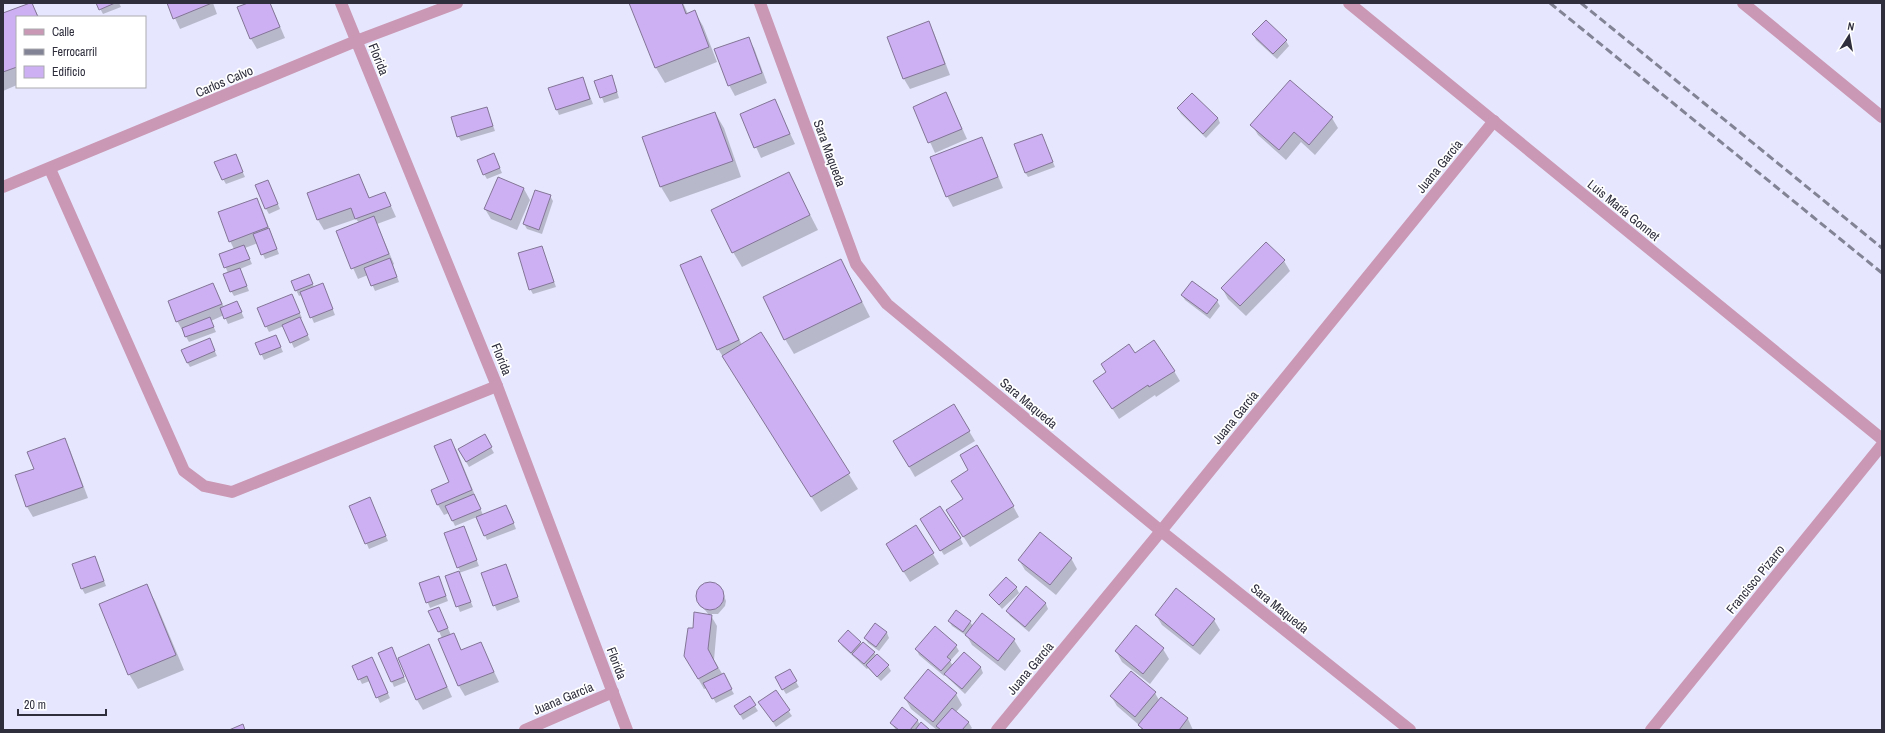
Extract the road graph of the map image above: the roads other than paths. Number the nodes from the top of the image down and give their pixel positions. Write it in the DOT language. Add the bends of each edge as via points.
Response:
graph roads {
  1 [pos="341,3"];
  2 [pos="456,3"];
  3 [pos="760,3"];
  4 [pos="1349,3"];
  5 [pos="1743,3"];
  6 [pos="356,41"];
  7 [pos="1882,117"];
  8 [pos="1494,121"];
  9 [pos="50,169"];
  10 [pos="3,187"];
  11 [pos="498,386"];
  12 [pos="1882,439"];
  13 [pos="1882,445"];
  14 [pos="1161,531"];
  15 [pos="613,692"];
  16 [pos="525,730"];
  17 [pos="627,730"];
  18 [pos="997,730"];
  19 [pos="1410,730"];
  20 [pos="1651,730"];
  1 -- 6 [label="street, Florida"];
  2 -- 6 [label="street, Carlos Calvo"];
  3 -- 14 [label="street, Sara Maqueda" via="856,264 888,304"];
  4 -- 8 [label="street, Luis María Gonnet"];
  5 -- 7 [label="street"];
  6 -- 9 [label="street, Carlos Calvo"];
  6 -- 11 [label="street, Florida"];
  8 -- 12 [label="street, Luis María Gonnet"];
  8 -- 14 [label="street, Juana García"];
  9 -- 10 [label="street, Carlos Calvo"];
  9 -- 11 [label="street" via="184,471 204,486 232,492"];
  11 -- 15 [label="street, Florida"];
  13 -- 20 [label="street, Francisco Pizarro"];
  14 -- 18 [label="street, Juana García"];
  14 -- 19 [label="street, Sara Maqueda"];
  15 -- 16 [label="street, Juana García"];
  15 -- 17 [label="street, Florida"];
}
